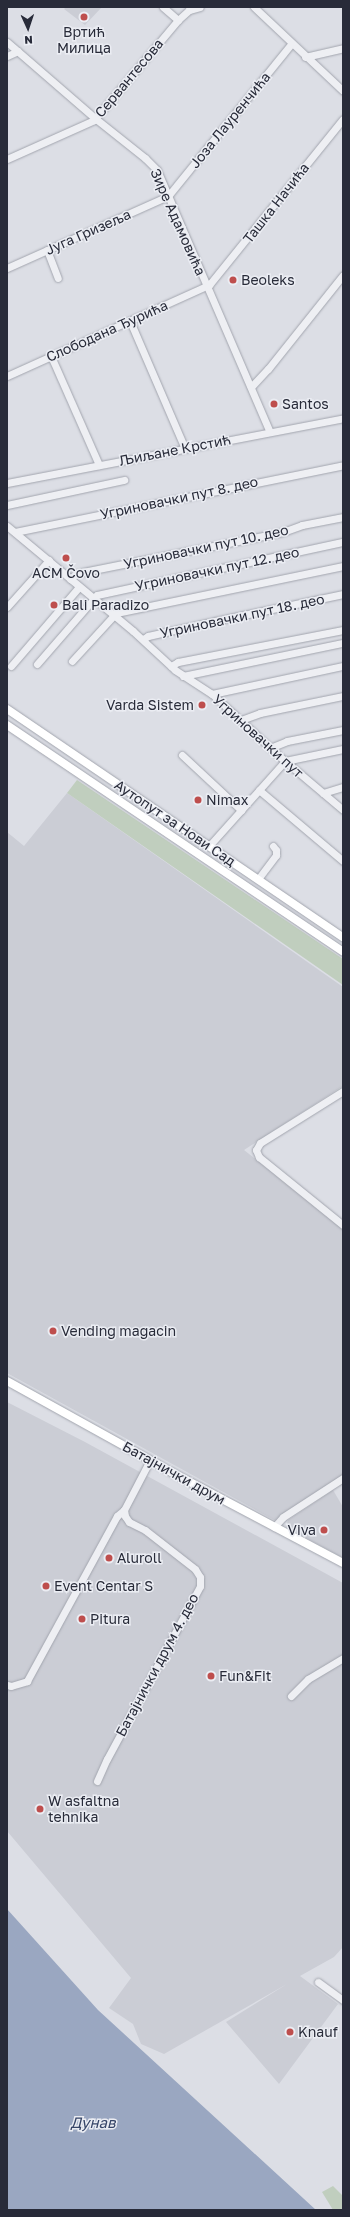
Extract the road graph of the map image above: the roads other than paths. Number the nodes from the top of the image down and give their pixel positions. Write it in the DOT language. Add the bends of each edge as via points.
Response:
graph roads {
  1 [pos="163,7"];
  2 [pos="200,7"];
  3 [pos="254,7"];
  4 [pos="178,20"];
  5 [pos="7,42"];
  6 [pos="291,44"];
  7 [pos="343,48"];
  8 [pos="18,51"];
  9 [pos="7,56"];
  10 [pos="305,57"];
  11 [pos="343,92"];
  12 [pos="96,118"];
  13 [pos="343,119"];
  14 [pos="7,159"];
  15 [pos="168,196"];
  16 [pos="47,250"];
  17 [pos="7,268"];
  18 [pos="343,275"];
  19 [pos="58,278"];
  20 [pos="206,286"];
  21 [pos="130,320"];
  22 [pos="51,356"];
  23 [pos="7,376"];
  24 [pos="251,387"];
  25 [pos="343,418"];
  26 [pos="270,432"];
  27 [pos="185,449"];
  28 [pos="99,465"];
  29 [pos="343,465"];
  30 [pos="124,480"];
  31 [pos="7,483"];
  32 [pos="7,505"];
  33 [pos="343,517"];
  34 [pos="7,526"];
  35 [pos="15,532"];
  36 [pos="343,542"];
  37 [pos="49,560"];
  38 [pos="343,566"];
  39 [pos="70,579"];
  40 [pos="79,587"];
  41 [pos="343,594"];
  42 [pos="92,598"];
  43 [pos="7,607"];
  44 [pos="114,614"];
  45 [pos="343,630"];
  46 [pos="143,639"];
  47 [pos="343,643"];
  48 [pos="72,661"];
  49 [pos="37,664"];
  50 [pos="11,666"];
  51 [pos="171,666"];
  52 [pos="343,666"];
  53 [pos="183,676"];
  54 [pos="212,694"];
  55 [pos="343,696"];
  56 [pos="7,709"];
  57 [pos="241,720"];
  58 [pos="7,725"];
  59 [pos="343,730"];
  60 [pos="270,748"];
  61 [pos="343,749"];
  62 [pos="182,755"];
  63 [pos="285,761"];
  64 [pos="343,787"];
  65 [pos="259,790"];
  66 [pos="323,793"];
  67 [pos="241,810"];
  68 [pos="343,810"];
  69 [pos="209,846"];
  70 [pos="273,846"];
  71 [pos="343,861"];
  72 [pos="258,879"];
  73 [pos="343,937"];
  74 [pos="343,952"];
  75 [pos="343,1091"];
  76 [pos="343,1225"];
  77 [pos="7,1381"];
  78 [pos="150,1460"];
  79 [pos="343,1478"];
  80 [pos="124,1510"];
  81 [pos="274,1527"];
  82 [pos="343,1563"];
  83 [pos="343,1658"];
  84 [pos="7,1685"];
  85 [pos="291,1696"];
  86 [pos="96,1781"];
  87 [pos="318,1982"];
  88 [pos="343,2000"];
  1 -- 4 [label="street"];
  2 -- 4 [label="street, Сервантесова" via="189,10"];
  3 -- 6 [label="street"];
  4 -- 12 [label="street, Сервантесова"];
  5 -- 8 [label="street, Зире Адамовића"];
  6 -- 10 [label="street"];
  6 -- 15 [label="street, Јоза Лауренчића"];
  7 -- 10 [label="street"];
  8 -- 9 [label="street"];
  8 -- 12 [label="street, Зире Адамовића"];
  10 -- 11 [label="street"];
  12 -- 14 [label="street, Сервантесова"];
  12 -- 15 [label="street, Зире Адамовића" via="153,165"];
  13 -- 20 [label="street, Ташка Начића" via="216,278"];
  15 -- 16 [label="street, Југа Гризеља"];
  15 -- 20 [label="street, Зире Адамовића"];
  16 -- 17 [label="street, Југа Гризеља"];
  16 -- 19 [label="street"];
  18 -- 24 [label="street"];
  20 -- 21 [label="street, Слободана Ђурића"];
  20 -- 24 [label="street, Зире Адамовића"];
  21 -- 22 [label="street, Слободана Ђурића"];
  21 -- 27 [label="street"];
  22 -- 23 [label="street, Слободана Ђурића"];
  22 -- 28 [label="street"];
  24 -- 26 [label="street, Зире Адамовића"];
  25 -- 26 [label="street, Љиљане Крстић"];
  26 -- 27 [label="street, Љиљане Крстић"];
  27 -- 28 [label="street, Љиљане Крстић"];
  28 -- 31 [label="street, Љиљане Крстић"];
  29 -- 35 [label="street, Угриновачки пут 8. део"];
  30 -- 32 [label="street"];
  33 -- 39 [label="street, Угриновачки пут 10. део" via="302,525 283,532 82,572"];
  34 -- 35 [label="street, Угриновачки пут"];
  35 -- 37 [label="street, Угриновачки пут"];
  36 -- 42 [label="street, Угриновачки пут 12. део" via="110,591"];
  37 -- 39 [label="street, Угриновачки пут"];
  37 -- 43 [label="street"];
  38 -- 44 [label="street"];
  39 -- 40 [label="street, Угриновачки пут"];
  40 -- 42 [label="street, Угриновачки пут"];
  40 -- 50 [label="street"];
  41 -- 46 [label="street, Угриновачки пут 18. део"];
  42 -- 44 [label="street, Угриновачки пут"];
  42 -- 49 [label="street"];
  44 -- 46 [label="street, Угриновачки пут"];
  44 -- 48 [label="street"];
  45 -- 51 [label="street" via="178,662"];
  46 -- 51 [label="street, Угриновачки пут"];
  47 -- 53 [label="street"];
  51 -- 53 [label="street, Угриновачки пут"];
  52 -- 54 [label="street"];
  53 -- 54 [label="street, Угриновачки пут"];
  54 -- 57 [label="street, Угриновачки пут"];
  55 -- 57 [label="street" via="246,716"];
  56 -- 69 [label="main road, Аутопут за Нови Сад"];
  57 -- 60 [label="street, Угриновачки пут"];
  58 -- 74 [label="main road, Аутопут за Нови Сад"];
  59 -- 60 [label="street" via="287,741"];
  60 -- 63 [label="street, Угриновачки пут"];
  61 -- 63 [label="street"];
  62 -- 67 [label="street"];
  63 -- 65 [label="street"];
  63 -- 66 [label="street, Угриновачки пут"];
  64 -- 66 [label="street"];
  65 -- 67 [label="street"];
  65 -- 71 [label="street"];
  66 -- 68 [label="street, Угриновачки пут"];
  67 -- 69 [label="street"];
  69 -- 72 [label="main road, Аутопут за Нови Сад"];
  70 -- 72 [label="street" via="276,855"];
  72 -- 73 [label="main road, Аутопут за Нови Сад"];
  75 -- 76 [label="street" via="260,1143 256,1150 259,1157"];
  77 -- 78 [label="main road, Батајнички друм"];
  78 -- 80 [label="street"];
  78 -- 81 [label="main road, Батајнички друм"];
  79 -- 81 [label="street" via="283,1517"];
  80 -- 84 [label="street" via="116,1516 27,1681 18,1685"];
  80 -- 86 [label="street, Батајнички друм 4. део" via="129,1522 145,1530 195,1569 200,1577 200,1586"];
  81 -- 82 [label="main road, Батајнички друм"];
  83 -- 85 [label="street" via="308,1679"];
  87 -- 88 [label="street"];
}
